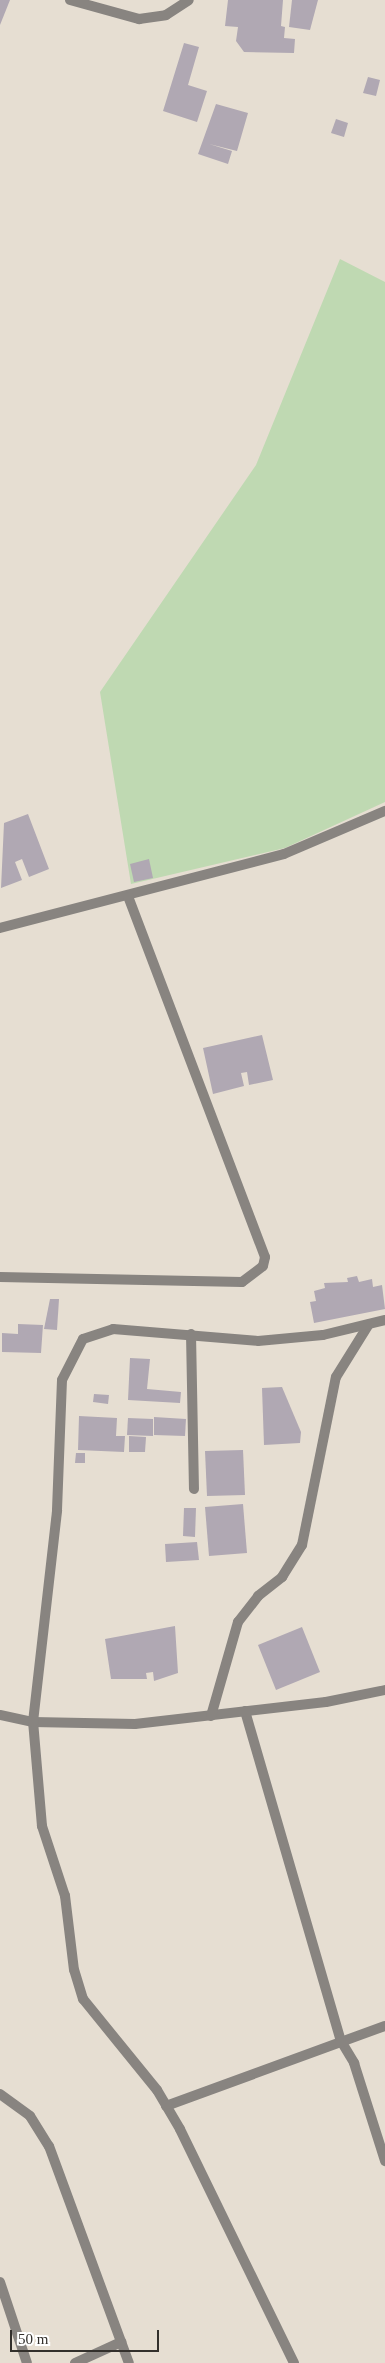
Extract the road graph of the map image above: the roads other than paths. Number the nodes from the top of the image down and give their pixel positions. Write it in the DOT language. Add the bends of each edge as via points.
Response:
graph roads {
  1 [pos="70,0"];
  2 [pos="189,0"];
  3 [pos="385,811"];
  4 [pos="128,897"];
  5 [pos="0,928"];
  6 [pos="0,1277"];
  7 [pos="385,1320"];
  8 [pos="370,1324"];
  9 [pos="191,1334"];
  10 [pos="194,1489"];
  11 [pos="385,1690"];
  12 [pos="245,1711"];
  13 [pos="0,1715"];
  14 [pos="211,1716"];
  15 [pos="34,1722"];
  16 [pos="385,2026"];
  17 [pos="341,2041"];
  18 [pos="0,2094"];
  19 [pos="166,2106"];
  20 [pos="385,2161"];
  21 [pos="0,2282"];
  22 [pos="122,2342"];
  23 [pos="27,2363"];
  24 [pos="75,2363"];
  25 [pos="129,2363"];
  26 [pos="294,2363"];
  1 -- 2 [label="street" via="138,19 166,15"];
  3 -- 4 [label="street" via="284,854"];
  4 -- 5 [label="street"];
  4 -- 6 [label="street" via="265,1257 264,1266 242,1282"];
  7 -- 8 [label="street"];
  8 -- 9 [label="street" via="291,1340"];
  8 -- 14 [label="street" via="336,1377 302,1544 282,1577 258,1596 238,1622"];
  9 -- 10 [label="street"];
  9 -- 15 [label="street" via="144,1328 95,1332 71,1356 62,1380 57,1510"];
  11 -- 12 [label="street"];
  12 -- 14 [label="street"];
  12 -- 17 [label="street"];
  13 -- 15 [label="street"];
  14 -- 15 [label="street" via="135,1724"];
  15 -- 19 [label="street" via="42,1826 65,1896 78,1989"];
  16 -- 17 [label="street"];
  17 -- 19 [label="street"];
  17 -- 20 [label="street" via="354,2063"];
  18 -- 22 [label="street" via="30,2116 49,2146"];
  19 -- 26 [label="street"];
  21 -- 23 [label="street"];
  22 -- 24 [label="street"];
  22 -- 25 [label="street"];
}
